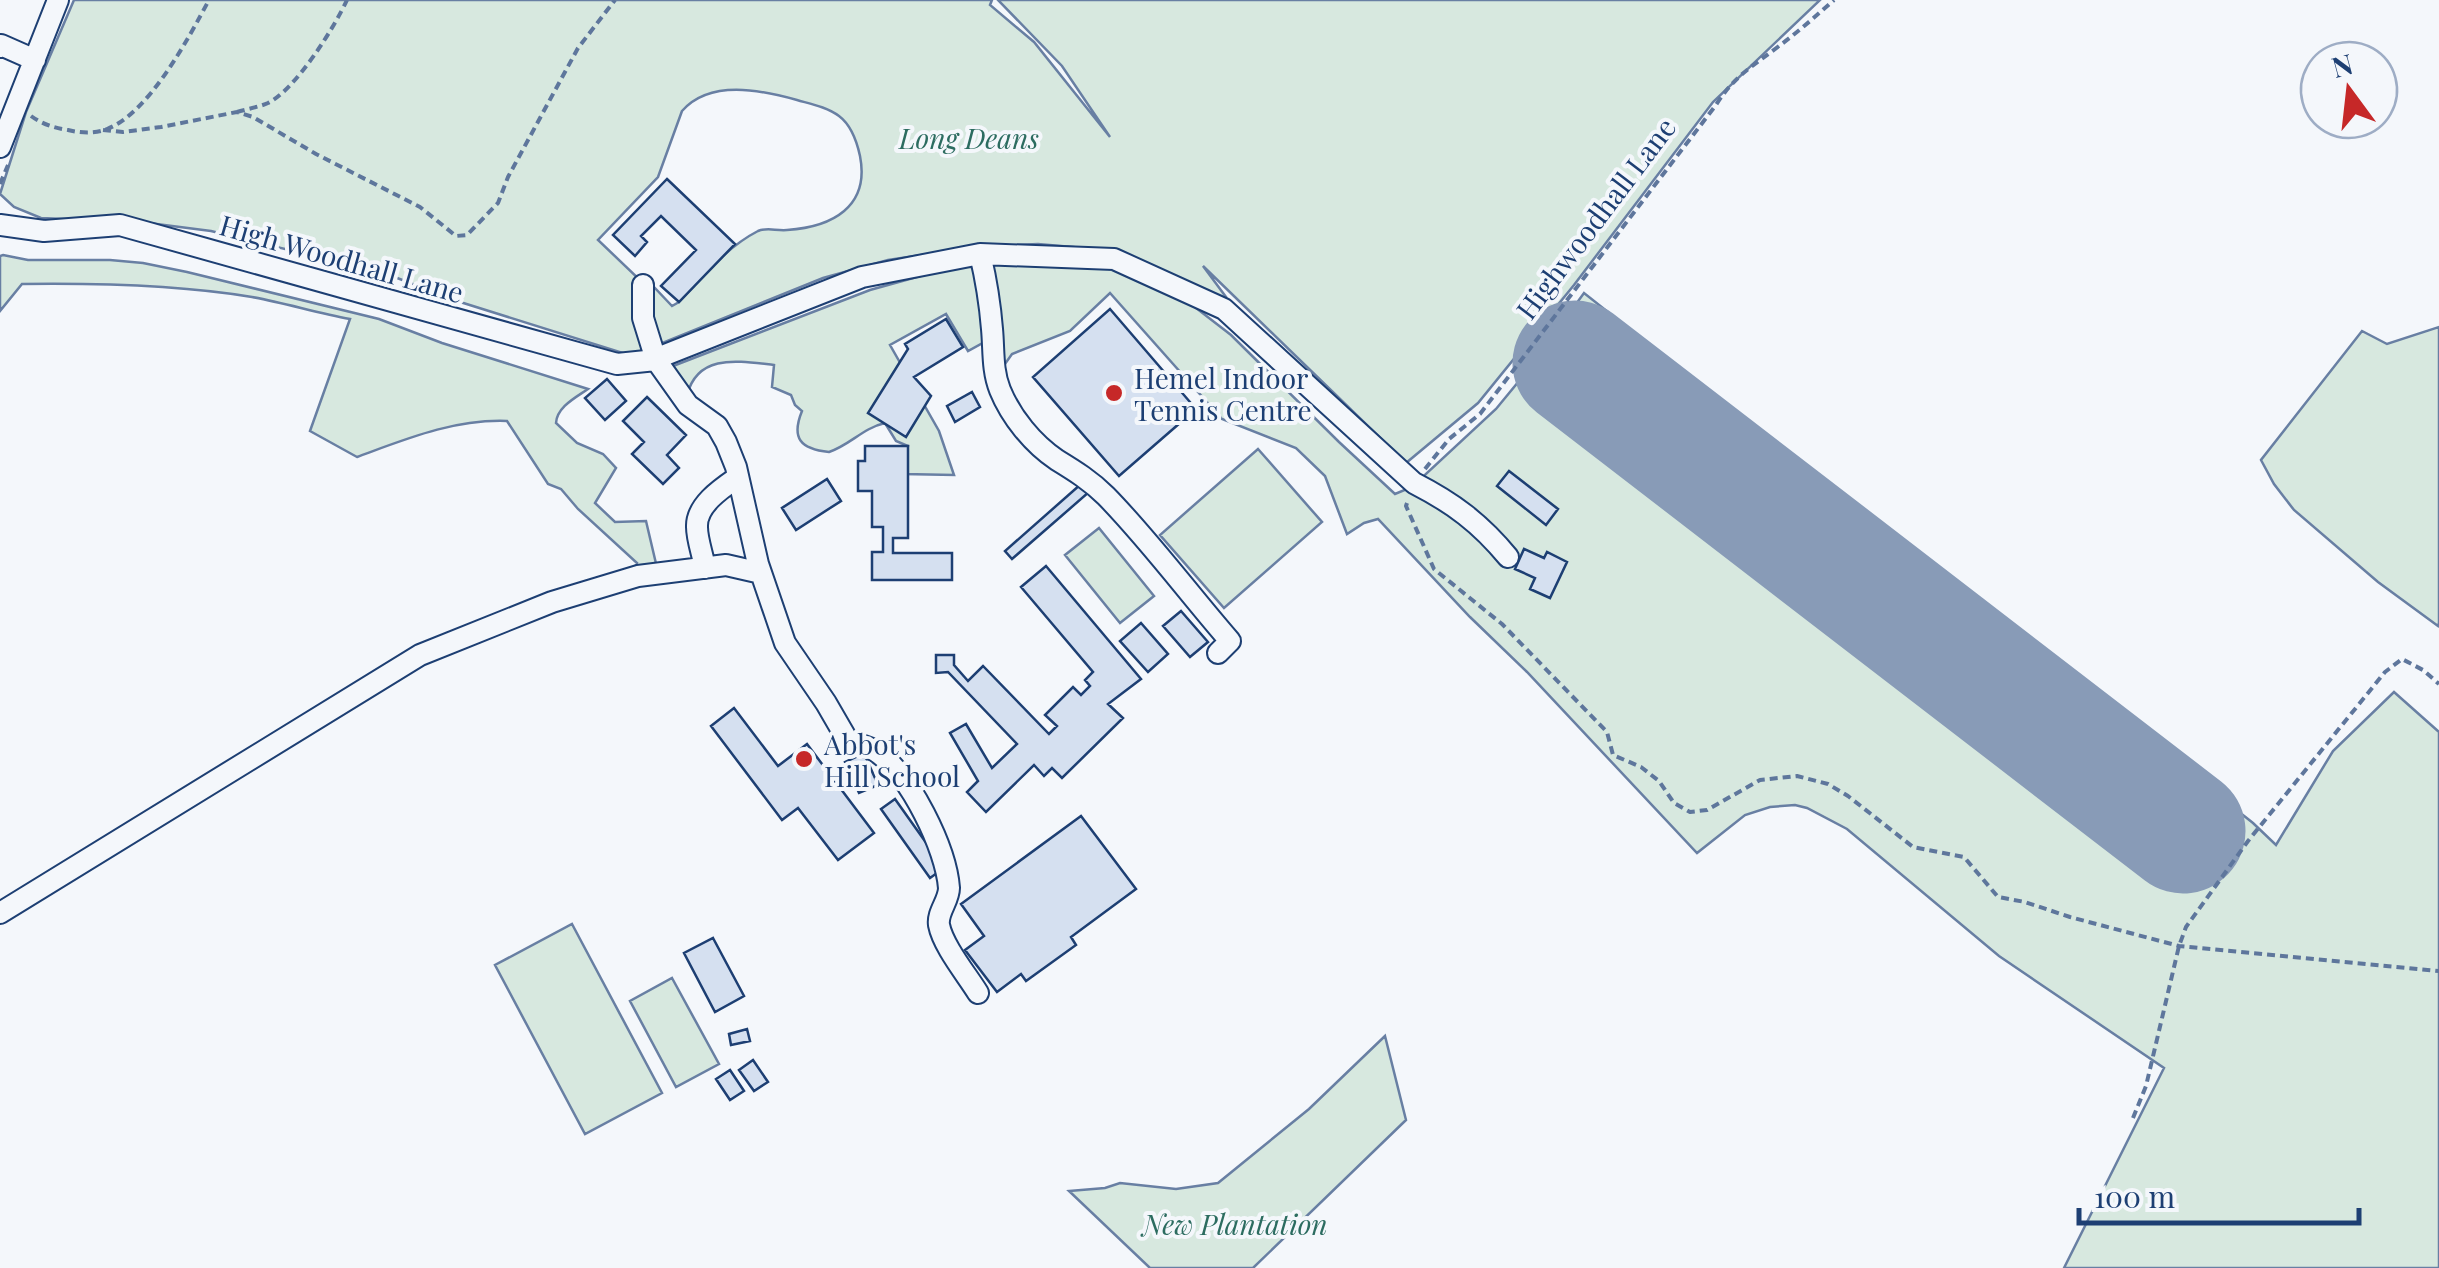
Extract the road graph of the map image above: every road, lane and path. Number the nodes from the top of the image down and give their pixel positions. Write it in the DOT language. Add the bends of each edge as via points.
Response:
graph roads {
  1 [pos="58,0"];
  2 [pos="210,0"];
  3 [pos="347,0"];
  4 [pos="615,0"];
  5 [pos="1834,0"];
  6 [pos="0,47"];
  7 [pos="35,60"];
  8 [pos="18,101"];
  9 [pos="237,112"];
  10 [pos="103,130"];
  11 [pos="0,147"];
  12 [pos="0,226"];
  13 [pos="980,254"];
  14 [pos="643,286"];
  15 [pos="660,358"];
  16 [pos="738,477"];
  17 [pos="1414,484"];
  18 [pos="1508,557"];
  19 [pos="705,568"];
  20 [pos="761,572"];
  21 [pos="1218,654"];
  22 [pos="2439,684"];
  23 [pos="0,913"];
  24 [pos="2178,946"];
  25 [pos="2439,971"];
  26 [pos="978,993"];
  27 [pos="2133,1118"];
  1 -- 7 [label="street"];
  2 -- 10 [label="path" via="143,103"];
  3 -- 9 [label="path" via="286,90"];
  4 -- 9 [label="path" via="578,48 498,204 468,235 456,236 420,207"];
  5 -- 17 [label="path, Highwoodhall Lane" via="1727,88 1480,414 1449,439"];
  6 -- 7 [label="street"];
  7 -- 8 [label="street"];
  8 -- 10 [label="path" via="52,127"];
  8 -- 11 [label="street"];
  9 -- 10 [label="path"];
  12 -- 15 [label="street, High Woodhall Lane" via="44,232 120,225 617,364"];
  13 -- 15 [label="street" via="862,277"];
  13 -- 17 [label="street" via="1114,259 1224,310"];
  13 -- 21 [label="street" via="993,367 1012,414 1130,522 1230,642"];
  14 -- 15 [label="street" via="642,318"];
  15 -- 16 [label="street" via="688,405 717,426"];
  16 -- 19 [label="street" via="717,492 696,523"];
  16 -- 20 [label="street"];
  17 -- 18 [label="street" via="1448,500"];
  17 -- 24 [label="path" via="1406,506 1434,569 1502,624 1608,732 1612,754 1659,781 1674,803 1690,812 1707,810 1760,780 1798,776 1828,784 1913,847 1964,857 1998,897"];
  19 -- 20 [label="street"];
  19 -- 23 [label="street" via="638,576 552,602 420,655"];
  20 -- 26 [label="street" via="785,644 848,741 885,758 922,809 947,874 949,895 939,926"];
  22 -- 24 [label="path" via="2402,659 2385,672 2248,840"];
  24 -- 25 [label="path"];
  24 -- 27 [label="path"];
}
